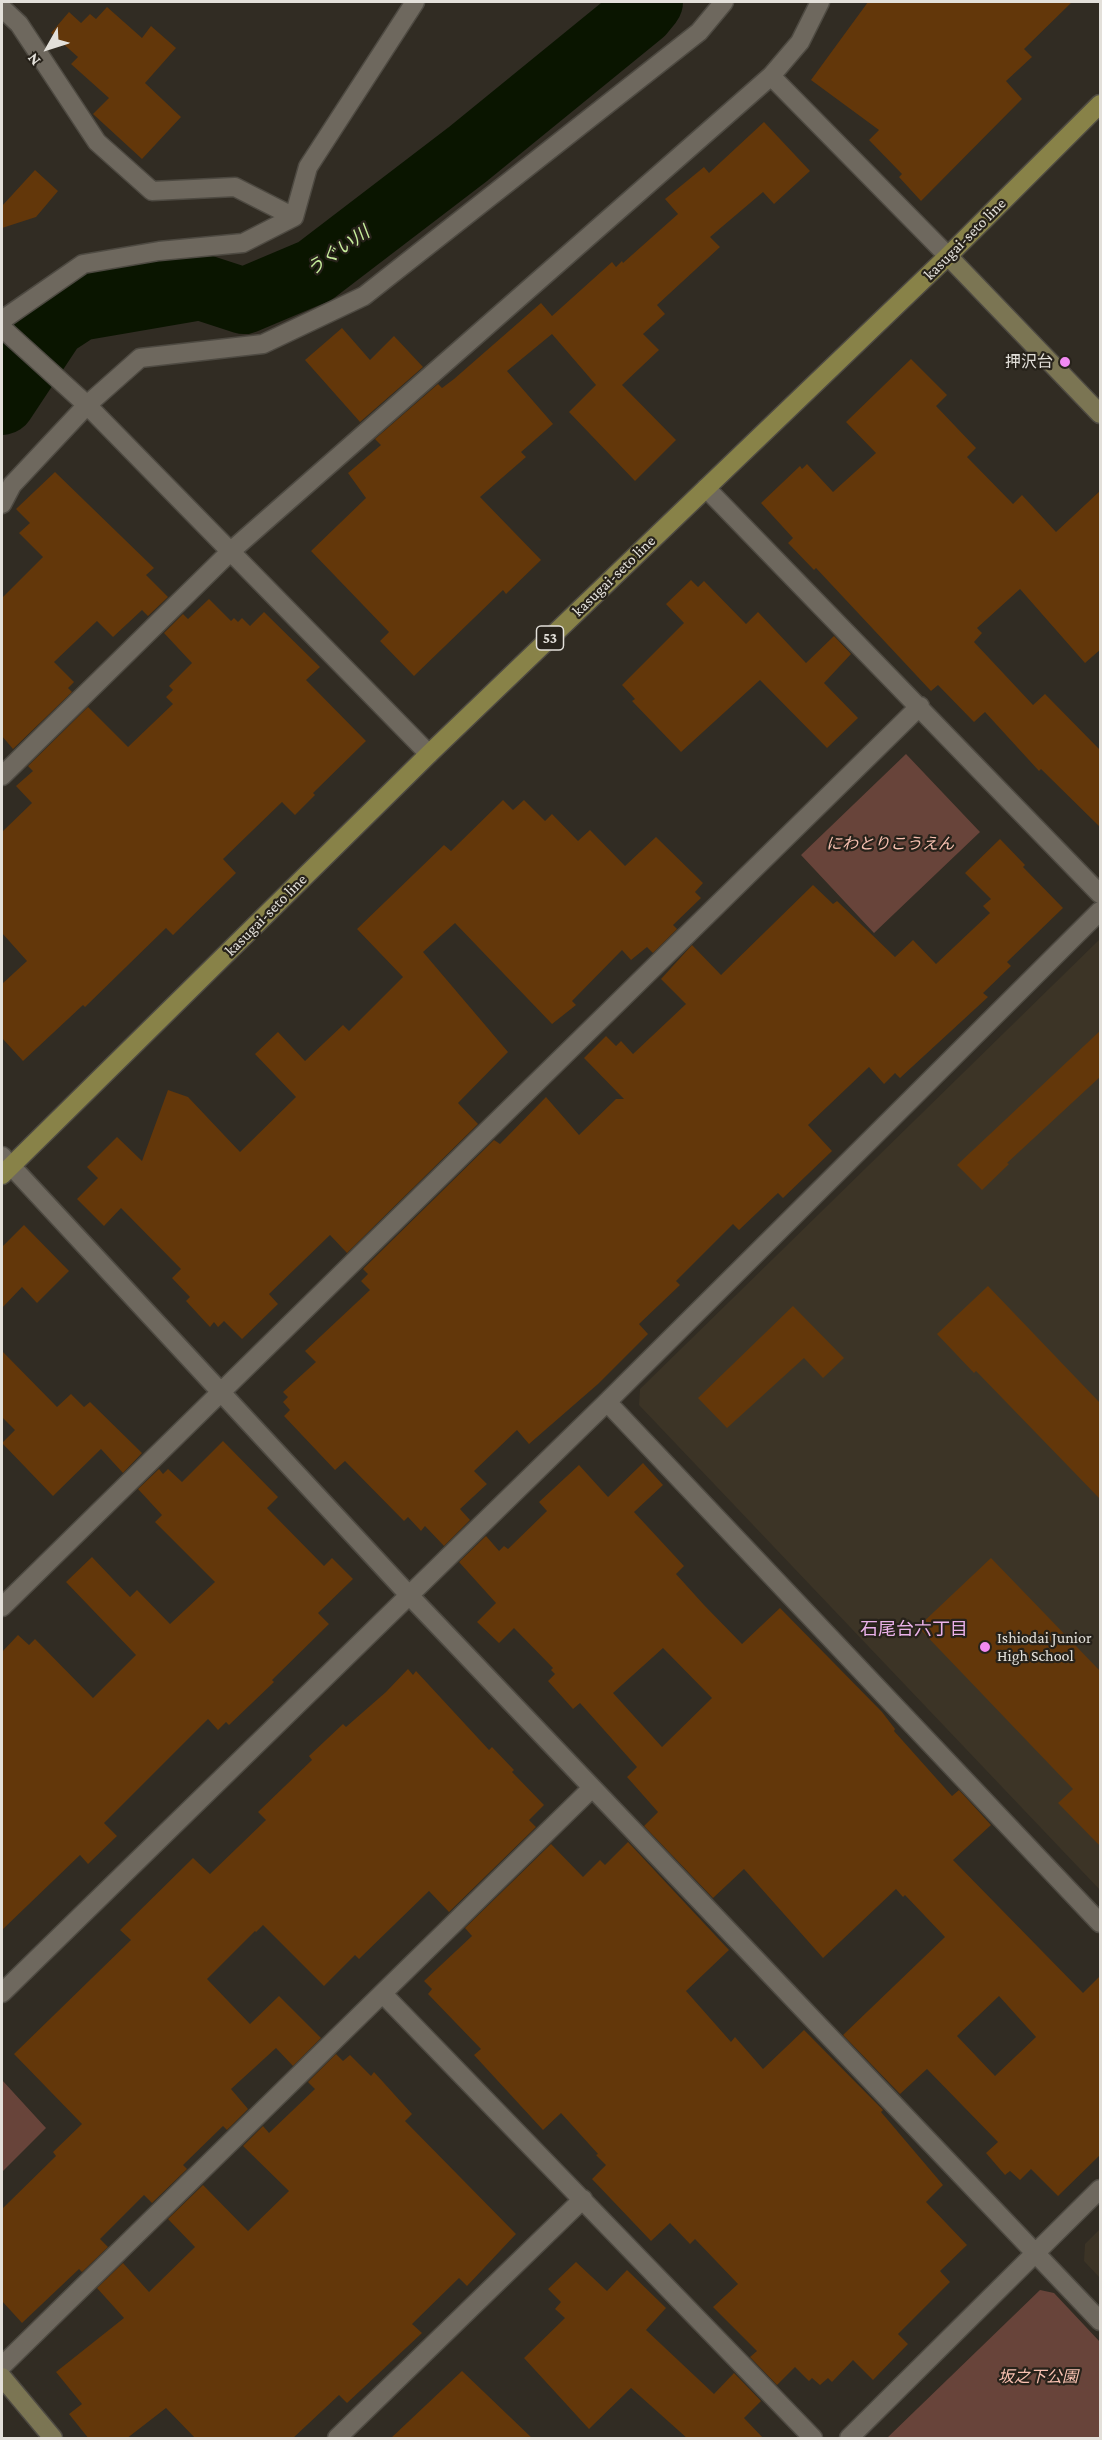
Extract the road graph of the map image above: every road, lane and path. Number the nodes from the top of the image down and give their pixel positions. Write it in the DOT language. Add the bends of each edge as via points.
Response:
graph roads {
  1 [pos="414,2"];
  2 [pos="724,2"];
  3 [pos="820,2"];
  4 [pos="2,8"];
  5 [pos="771,76"];
  6 [pos="1101,104"];
  7 [pos="294,217"];
  8 [pos="948,256"];
  9 [pos="2,320"];
  10 [pos="2,328"];
  11 [pos="87,405"];
  12 [pos="1101,414"];
  13 [pos="706,488"];
  14 [pos="2,504"];
  15 [pos="231,551"];
  16 [pos="920,706"];
  17 [pos="429,754"];
  18 [pos="2,776"];
  19 [pos="1101,894"];
  20 [pos="1101,911"];
  21 [pos="5,1166"];
  22 [pos="221,1391"];
  23 [pos="607,1402"];
  24 [pos="408,1594"];
  25 [pos="2,1607"];
  26 [pos="591,1788"];
  27 [pos="1101,1923"];
  28 [pos="2,1993"];
  29 [pos="383,1994"];
  30 [pos="1101,2189"];
  31 [pos="583,2199"];
  32 [pos="1035,2254"];
  33 [pos="1101,2321"];
  34 [pos="2,2366"];
  35 [pos="2,2377"];
  36 [pos="53,2439"];
  37 [pos="337,2439"];
  38 [pos="813,2439"];
  39 [pos="849,2439"];
  1 -- 7 [label="street" via="308,167"];
  2 -- 11 [label="street" via="699,32 364,296 263,344 140,358"];
  3 -- 5 [label="street" via="800,42"];
  4 -- 7 [label="street" via="19,24 97,142 152,190 235,187"];
  5 -- 8 [label="street"];
  5 -- 15 [label="street"];
  6 -- 8 [label="main road, kasugai-seto line / 53"];
  7 -- 9 [label="street" via="243,243 83,264"];
  8 -- 12 [label="street"];
  8 -- 13 [label="main road, kasugai-seto line / 53"];
  10 -- 11 [label="street"];
  11 -- 14 [label="street" via="12,485"];
  11 -- 15 [label="street"];
  13 -- 16 [label="street"];
  13 -- 17 [label="main road, kasugai-seto line / 53"];
  15 -- 17 [label="street"];
  15 -- 18 [label="street"];
  16 -- 19 [label="street"];
  16 -- 22 [label="street"];
  17 -- 21 [label="main road, kasugai-seto line / 53"];
  20 -- 23 [label="street"];
  21 -- 22 [label="street"];
  22 -- 24 [label="street"];
  22 -- 25 [label="street"];
  23 -- 24 [label="street"];
  23 -- 27 [label="street"];
  24 -- 26 [label="street"];
  24 -- 28 [label="street"];
  26 -- 29 [label="street"];
  26 -- 32 [label="street"];
  29 -- 31 [label="street"];
  29 -- 34 [label="street"];
  30 -- 32 [label="street"];
  31 -- 37 [label="street"];
  31 -- 38 [label="street"];
  32 -- 33 [label="street"];
  32 -- 39 [label="street"];
  35 -- 36 [label="street"];
}
